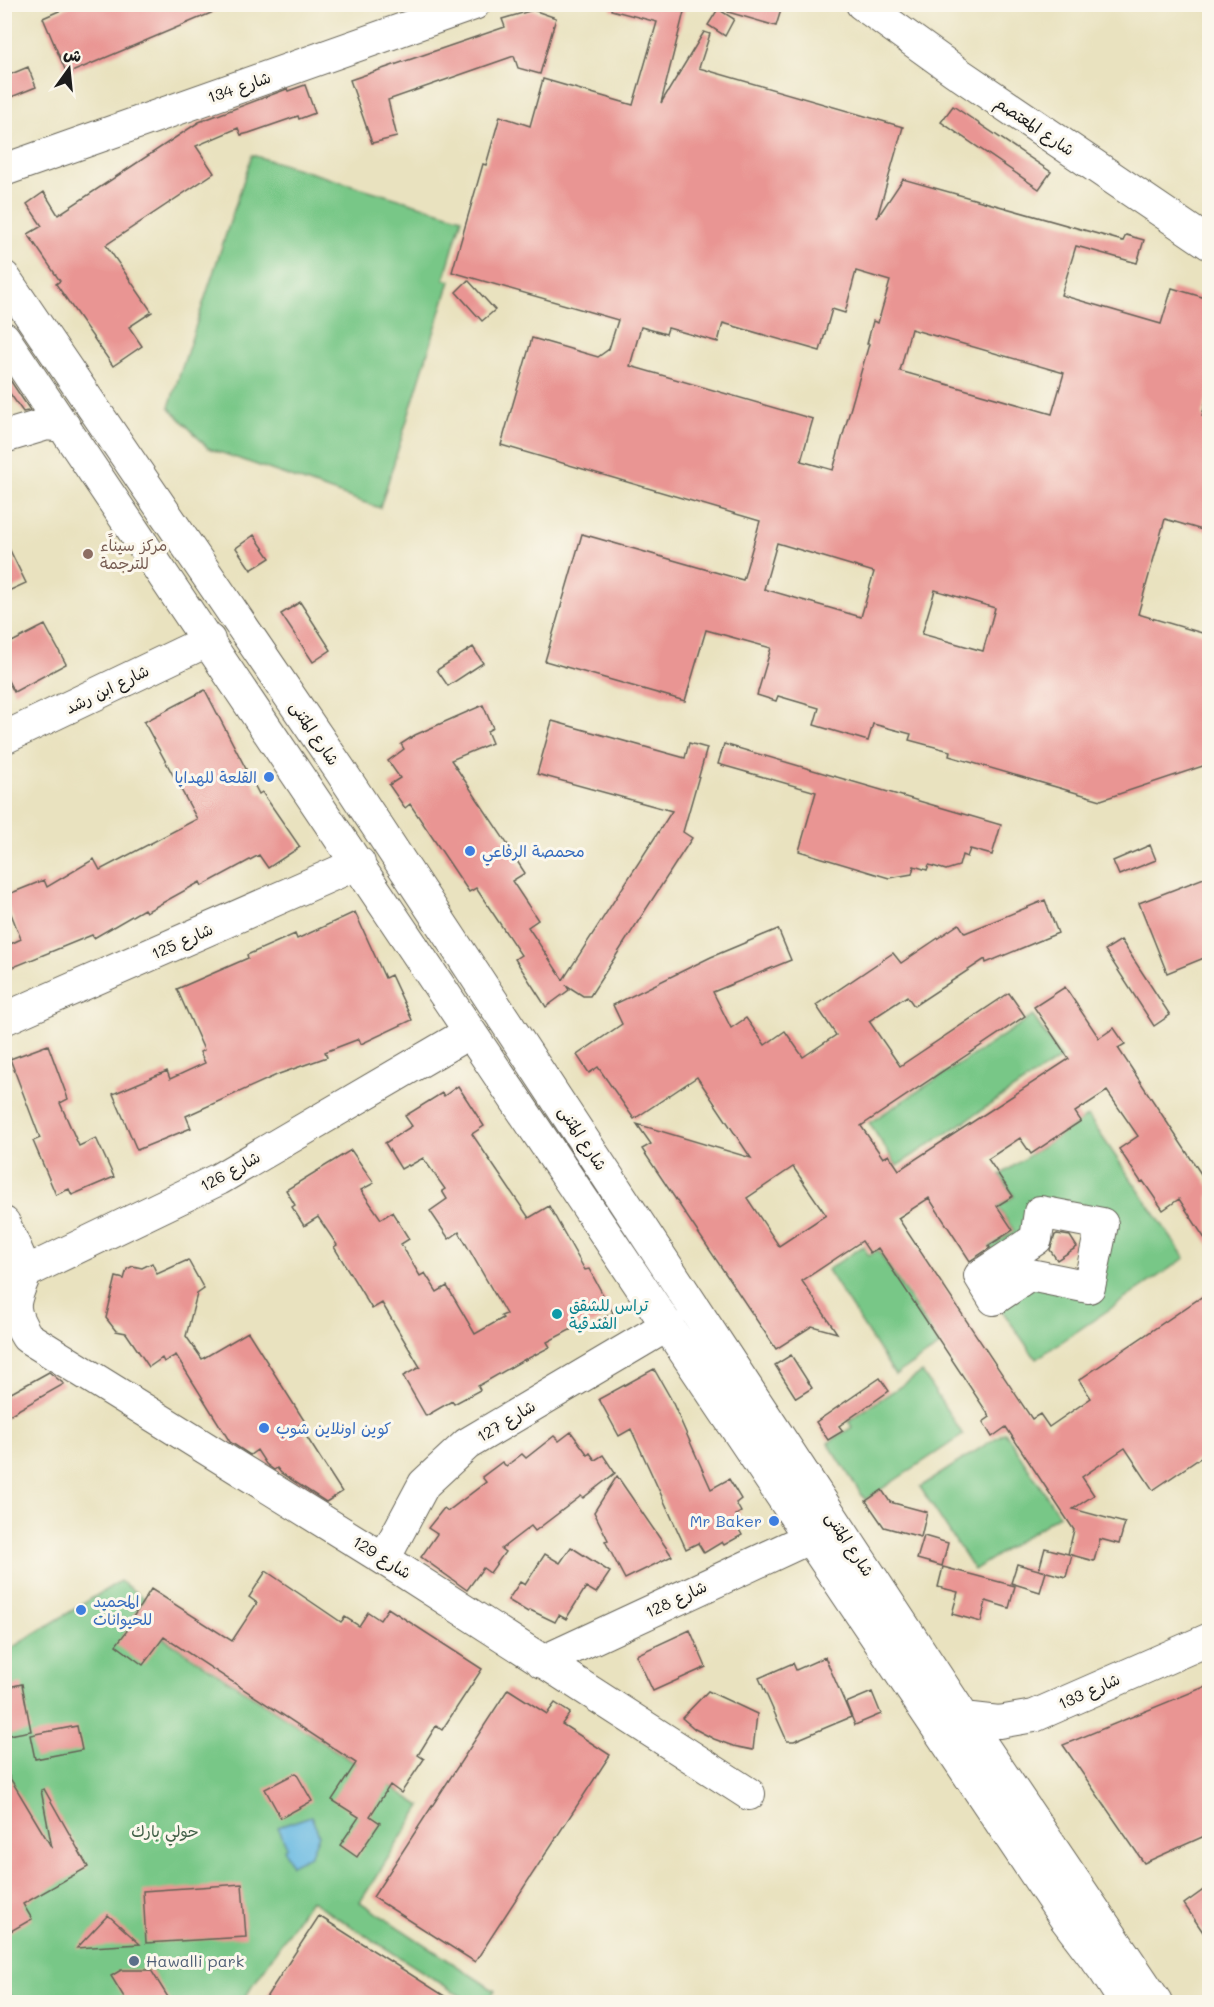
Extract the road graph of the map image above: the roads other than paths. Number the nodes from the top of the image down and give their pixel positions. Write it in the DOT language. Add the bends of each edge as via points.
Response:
graph roads {
  1 [pos="474,4"];
  2 [pos="862,4"];
  3 [pos="4,170"];
  4 [pos="1209,244"];
  5 [pos="4,278"];
  6 [pos="4,338"];
  7 [pos="64,426"];
  8 [pos="4,437"];
  9 [pos="209,640"];
  10 [pos="4,738"];
  11 [pos="359,863"];
  12 [pos="4,1019"];
  13 [pos="470,1032"];
  14 [pos="4,1223"];
  15 [pos="26,1272"];
  16 [pos="668,1324"];
  17 [pos="811,1537"];
  18 [pos="384,1559"];
  19 [pos="1209,1639"];
  20 [pos="542,1662"];
  21 [pos="964,1718"];
  22 [pos="749,1794"];
  23 [pos="1125,2002"];
  24 [pos="1156,2002"];
  1 -- 3 [label="street, شارع 134"];
  2 -- 4 [label="street, شارع المعتصم" via="955,72"];
  5 -- 21 [label="street, شارع المثنى" via="340,770"];
  6 -- 7 [label="street, شارع المثنى"];
  7 -- 8 [label="street" via="47,424"];
  7 -- 9 [label="street, شارع المثنى"];
  9 -- 10 [label="street, شارع ابن رشد"];
  9 -- 11 [label="street, شارع المثنى"];
  11 -- 12 [label="street, شارع 125"];
  11 -- 13 [label="street, شارع المثنى"];
  13 -- 15 [label="street, شارع 126" via="219,1179"];
  13 -- 16 [label="street, شارع المثنى"];
  14 -- 15 [label="street"];
  15 -- 18 [label="street, شارع 129" via="14,1300 17,1320 27,1337"];
  16 -- 17 [label="street, شارع المثنى"];
  16 -- 18 [label="street, شارع 127" via="467,1444 424,1484"];
  17 -- 20 [label="street, شارع 128"];
  17 -- 23 [label="street, شارع المثنى"];
  18 -- 20 [label="street, شارع 129"];
  19 -- 21 [label="street, شارع 133" via="1034,1716 999,1722"];
  20 -- 22 [label="street, شارع 129"];
  21 -- 24 [label="street, شارع المثنى"];
}
